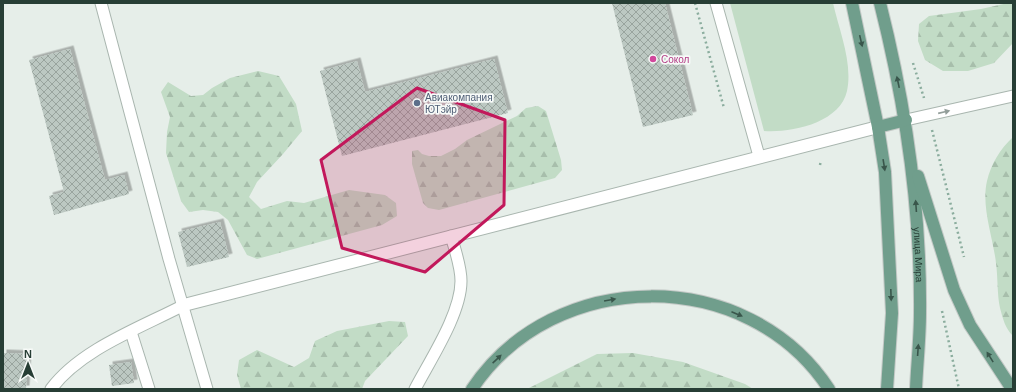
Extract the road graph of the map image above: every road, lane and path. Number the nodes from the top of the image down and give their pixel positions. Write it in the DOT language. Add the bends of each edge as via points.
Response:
graph roads {
  1 [pos="101,3"];
  2 [pos="695,3"];
  3 [pos="716,3"];
  4 [pos="852,3"];
  5 [pos="880,3"];
  6 [pos="1013,96"];
  7 [pos="724,108"];
  8 [pos="906,120"];
  9 [pos="878,127"];
  10 [pos="910,149"];
  11 [pos="758,156"];
  12 [pos="451,236"];
  13 [pos="184,305"];
  14 [pos="131,332"];
  15 [pos="51,389"];
  16 [pos="149,389"];
  17 [pos="207,389"];
  18 [pos="415,389"];
  19 [pos="472,389"];
  20 [pos="829,389"];
  21 [pos="887,389"];
  22 [pos="916,389"];
  23 [pos="1012,389"];
  1 -- 13 [label="lane" via="169,259"];
  2 -- 7 [label="path"];
  3 -- 11 [label="lane"];
  4 -- 9 [label="main road, one-way"];
  8 -- 5 [label="main road, улица Мира, one-way"];
  8 -- 6 [label="lane, one-way"];
  8 -- 9 [label="main road"];
  8 -- 10 [label="main road, улица Мира"];
  9 -- 11 [label="street"];
  9 -- 21 [label="main road, one-way" via="885,172 892,313"];
  22 -- 10 [label="main road, улица Мира, one-way" via="920,313 917,220"];
  23 -- 10 [label="main road, one-way" via="970,325 954,290"];
  11 -- 12 [label="street"];
  12 -- 13 [label="street"];
  12 -- 18 [label="lane" via="460,272 460,296 454,315"];
  13 -- 14 [label="lane"];
  13 -- 17 [label="lane"];
  14 -- 15 [label="lane" via="80,361 61,376"];
  14 -- 16 [label="lane"];
  19 -- 20 [label="main road, one-way" via="488,368 507,350 558,316 611,299 642,296 664,296 713,304 759,323 796,348"];
}
